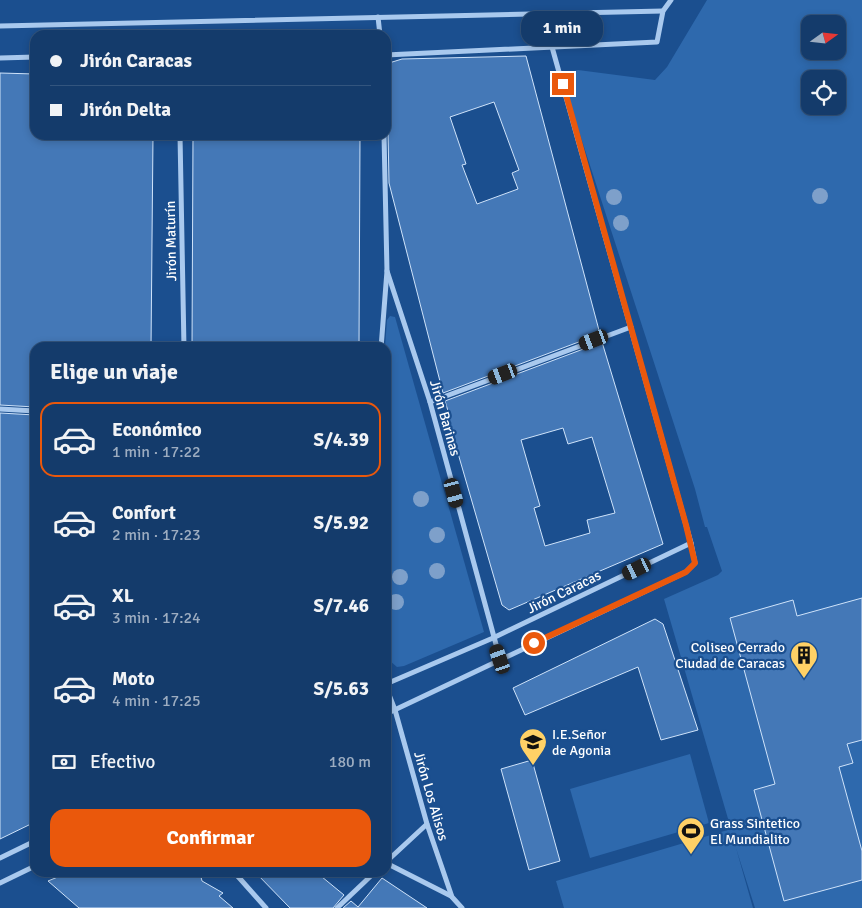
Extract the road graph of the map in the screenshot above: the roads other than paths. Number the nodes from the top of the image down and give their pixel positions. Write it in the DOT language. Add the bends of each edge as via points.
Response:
graph roads {
  1 [pos="671,0"];
  2 [pos="663,10"];
  3 [pos="378,17"];
  4 [pos="0,26"];
  5 [pos="379,30"];
  6 [pos="552,47"];
  7 [pos="391,55"];
  8 [pos="30,57"];
  9 [pos="0,58"];
  10 [pos="180,140"];
  11 [pos="384,140"];
  12 [pos="387,271"];
  13 [pos="631,327"];
  14 [pos="184,342"];
  15 [pos="381,342"];
  16 [pos="430,402"];
  17 [pos="0,409"];
  18 [pos="30,411"];
  19 [pos="690,543"];
  20 [pos="493,638"];
  21 [pos="500,659"];
  22 [pos="391,683"];
  23 [pos="391,699"];
  24 [pos="395,710"];
  25 [pos="391,712"];
  26 [pos="427,824"];
  27 [pos="30,843"];
  28 [pos="391,857"];
  29 [pos="0,858"];
  30 [pos="391,865"];
  31 [pos="30,868"];
  32 [pos="238,877"];
  33 [pos="370,877"];
  34 [pos="0,883"];
  35 [pos="452,897"];
  36 [pos="266,908"];
  37 [pos="337,908"];
  38 [pos="462,908"];
  1 -- 2 [label="street"];
  2 -- 3 [label="street"];
  2 -- 6 [label="street" via="657,42"];
  3 -- 4 [label="street"];
  3 -- 5 [label="street"];
  6 -- 7 [label="street"];
  6 -- 13 [label="street"];
  8 -- 9 [label="street"];
  10 -- 14 [label="street, Jirón Maturín"];
  11 -- 12 [label="street, Jirón Barinas"];
  12 -- 15 [label="street, Jirón Barinas"];
  12 -- 16 [label="street, Jirón Barinas"];
  13 -- 16 [label="street"];
  13 -- 19 [label="street"];
  16 -- 20 [label="street, Jirón Barinas"];
  17 -- 18 [label="street"];
  19 -- 20 [label="street, Jirón Caracas"];
  19 -- 21 [label="street" via="695,563 686,572"];
  20 -- 21 [label="street, Jirón Barinas"];
  20 -- 22 [label="street, Jirón Caracas"];
  21 -- 24 [label="street"];
  23 -- 24 [label="street, Jirón Los Alisos"];
  24 -- 25 [label="street"];
  24 -- 26 [label="street, Jirón Los Alisos"];
  26 -- 28 [label="street"];
  26 -- 35 [label="street, Jirón Los Alisos"];
  27 -- 29 [label="street"];
  30 -- 35 [label="street"];
  31 -- 34 [label="street"];
  32 -- 36 [label="street"];
  33 -- 37 [label="street"];
  35 -- 38 [label="street, Jirón Los Alisos"];
}
